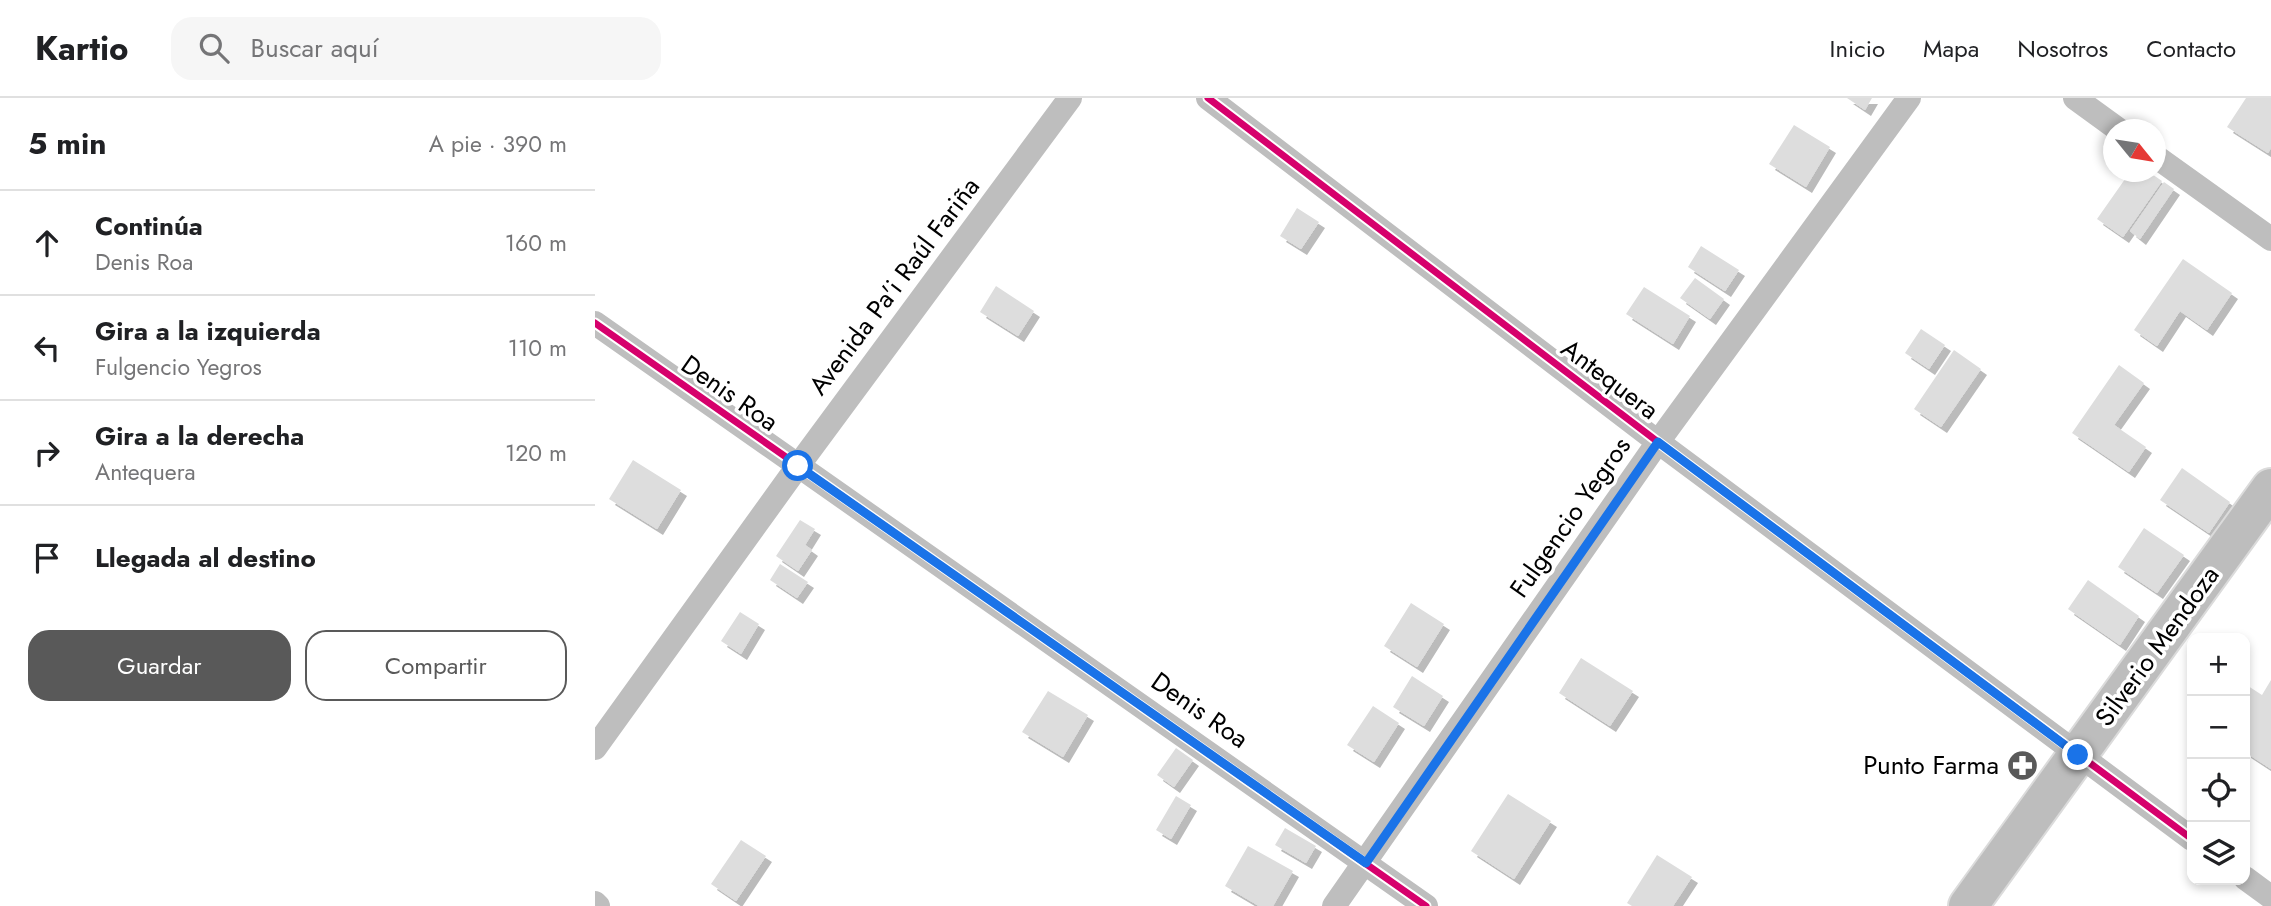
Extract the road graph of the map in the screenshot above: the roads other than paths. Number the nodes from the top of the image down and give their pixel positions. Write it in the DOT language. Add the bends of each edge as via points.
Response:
graph roads {
  1 [pos="1070,98"];
  2 [pos="1207,98"];
  3 [pos="1909,98"];
  4 [pos="2075,98"];
  5 [pos="2104,119"];
  6 [pos="2166,164"];
  7 [pos="2271,239"];
  8 [pos="595,323"];
  9 [pos="1658,442"];
  10 [pos="798,466"];
  11 [pos="2271,488"];
  12 [pos="595,748"];
  13 [pos="2078,755"];
  14 [pos="2187,835"];
  15 [pos="1366,863"];
  16 [pos="2250,882"];
  17 [pos="2271,897"];
  18 [pos="1334,906"];
  19 [pos="1426,906"];
  20 [pos="1968,906"];
  1 -- 10 [label="street, Avenida Pa'i Raúl Fariña"];
  2 -- 9 [label="street, Antequera"];
  3 -- 9 [label="street, Fulgencio Yegros"];
  4 -- 5 [label="street"];
  6 -- 7 [label="street"];
  8 -- 10 [label="street, Denis Roa"];
  9 -- 13 [label="street, Antequera"];
  9 -- 15 [label="street, Fulgencio Yegros"];
  10 -- 12 [label="street, Avenida Pa'i Raúl Fariña"];
  10 -- 15 [label="street, Denis Roa"];
  11 -- 13 [label="highway, Silverio Mendoza"];
  13 -- 14 [label="street, Antequera"];
  13 -- 20 [label="highway, Silverio Mendoza"];
  15 -- 18 [label="street, Fulgencio Yegros"];
  15 -- 19 [label="street, Denis Roa"];
  16 -- 17 [label="street"];
}
